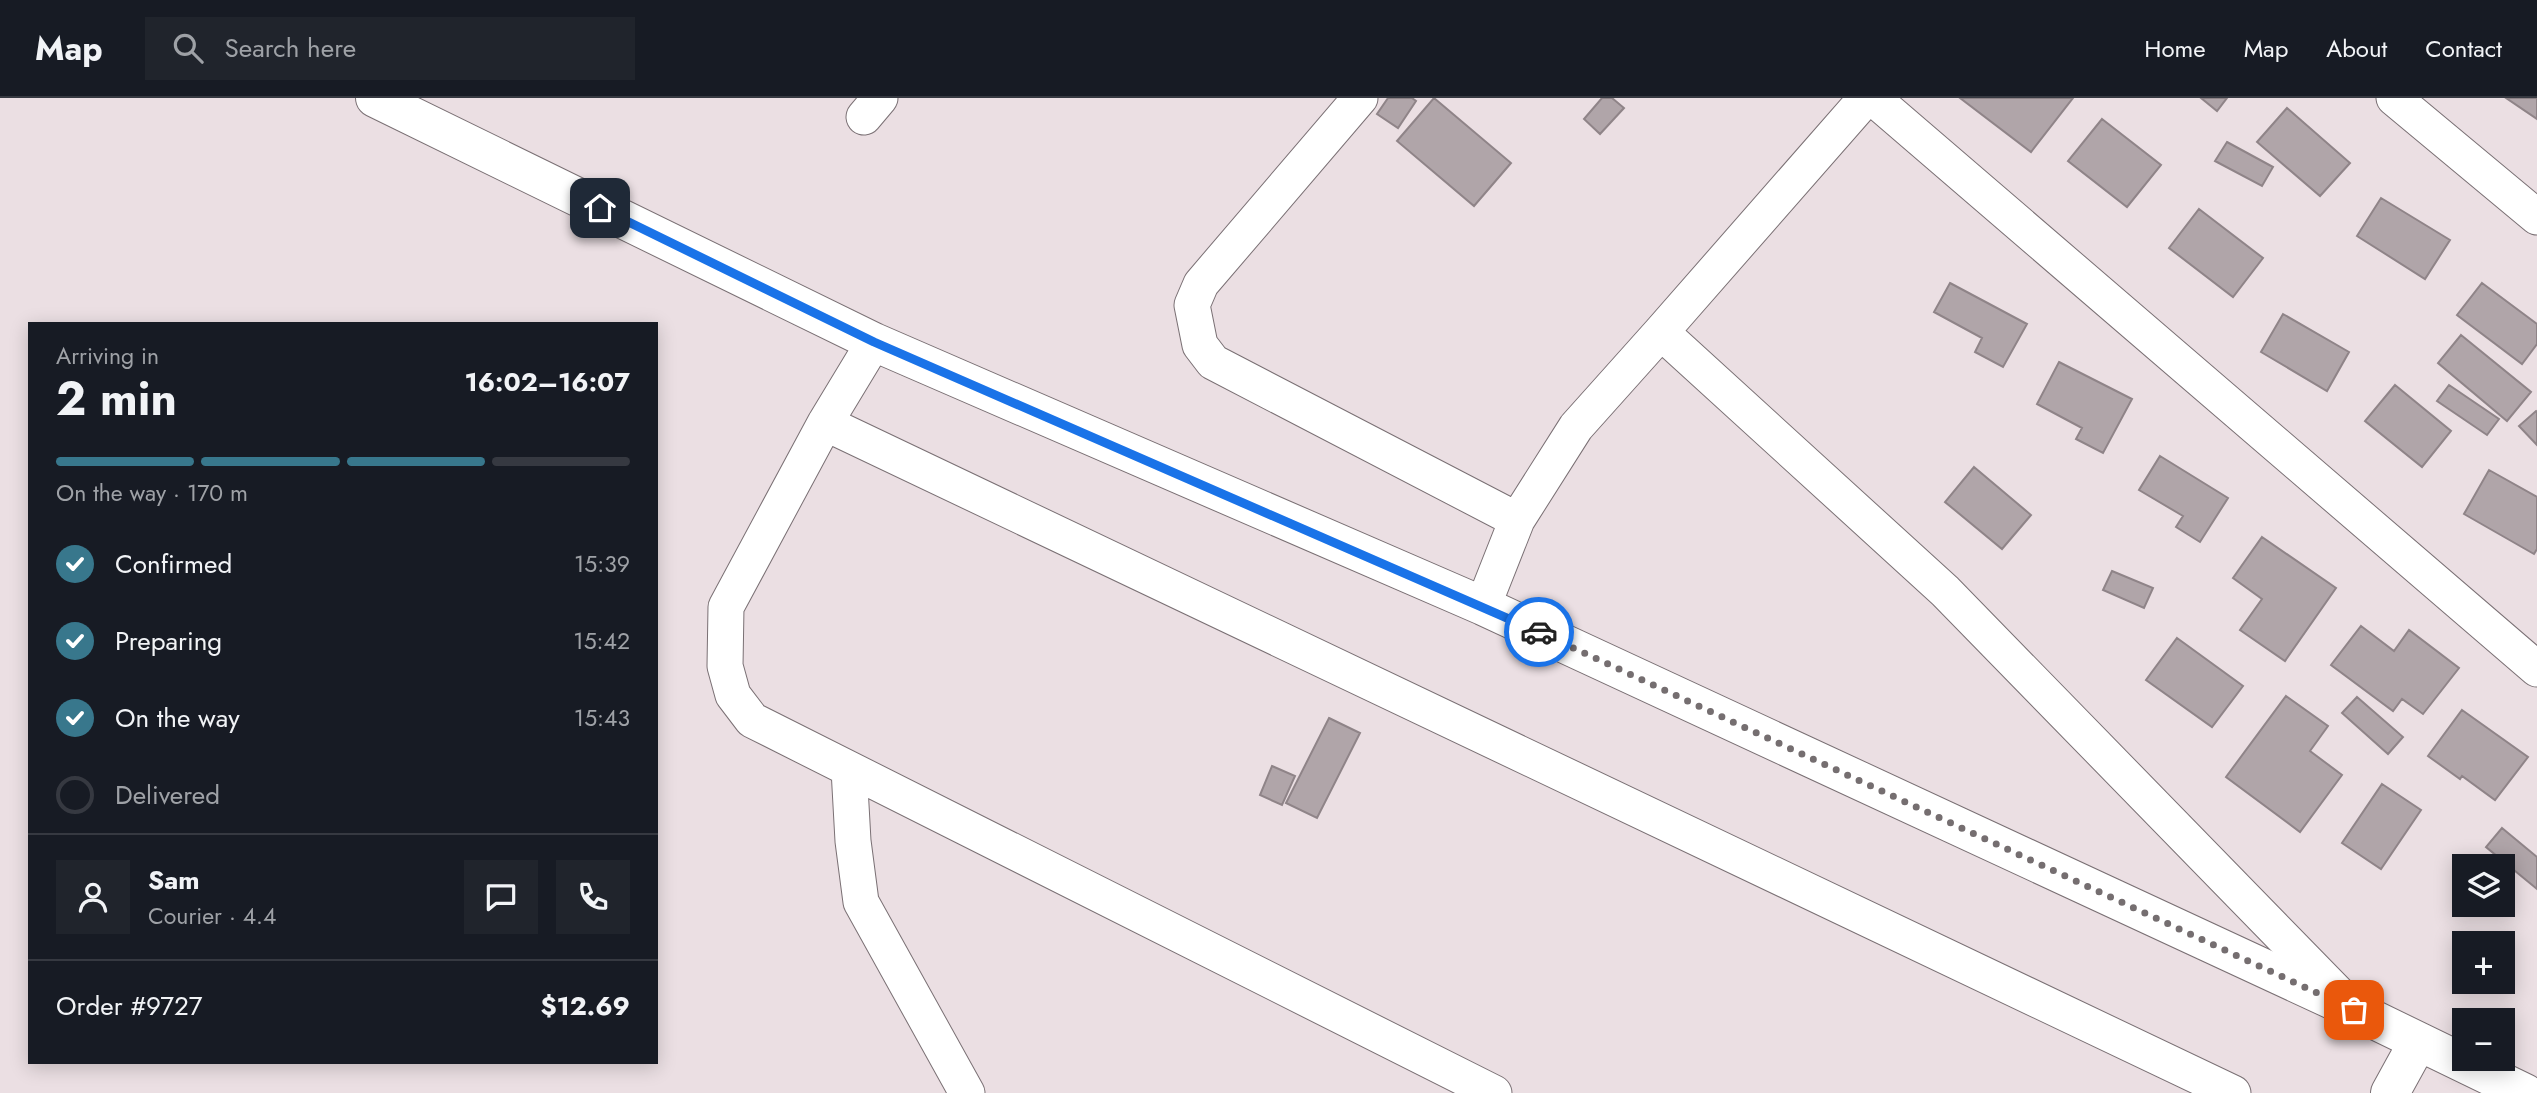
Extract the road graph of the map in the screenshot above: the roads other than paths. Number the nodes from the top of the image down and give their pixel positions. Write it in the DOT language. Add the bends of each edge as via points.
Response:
graph roads {
  1 [pos="375,98"];
  2 [pos="1360,98"];
  3 [pos="1866,98"];
  4 [pos="1873,98"];
  5 [pos="2394,98"];
  6 [pos="2537,217"];
  7 [pos="1661,332"];
  8 [pos="874,342"];
  9 [pos="825,424"];
  10 [pos="1517,520"];
  11 [pos="1483,606"];
  12 [pos="2537,669"];
  13 [pos="849,769"];
  14 [pos="2354,1010"];
  15 [pos="2418,1042"];
  16 [pos="967,1093"];
  17 [pos="1494,1093"];
  18 [pos="2233,1093"];
  19 [pos="2390,1093"];
  20 [pos="2525,1093"];
  1 -- 8 [label="street"];
  2 -- 10 [label="street" via="1201,284 1192,305 1200,345 1213,362"];
  3 -- 7 [label="street"];
  4 -- 12 [label="street"];
  5 -- 6 [label="street"];
  7 -- 10 [label="street" via="1576,427"];
  7 -- 14 [label="street" via="1945,591"];
  8 -- 9 [label="street"];
  8 -- 11 [label="street"];
  9 -- 13 [label="street" via="726,607 725,666 733,695 752,720"];
  9 -- 18 [label="street"];
  10 -- 11 [label="street"];
  11 -- 14 [label="street"];
  13 -- 16 [label="street" via="861,902"];
  13 -- 17 [label="street"];
  14 -- 15 [label="street"];
  15 -- 19 [label="street"];
  15 -- 20 [label="street"];
}
